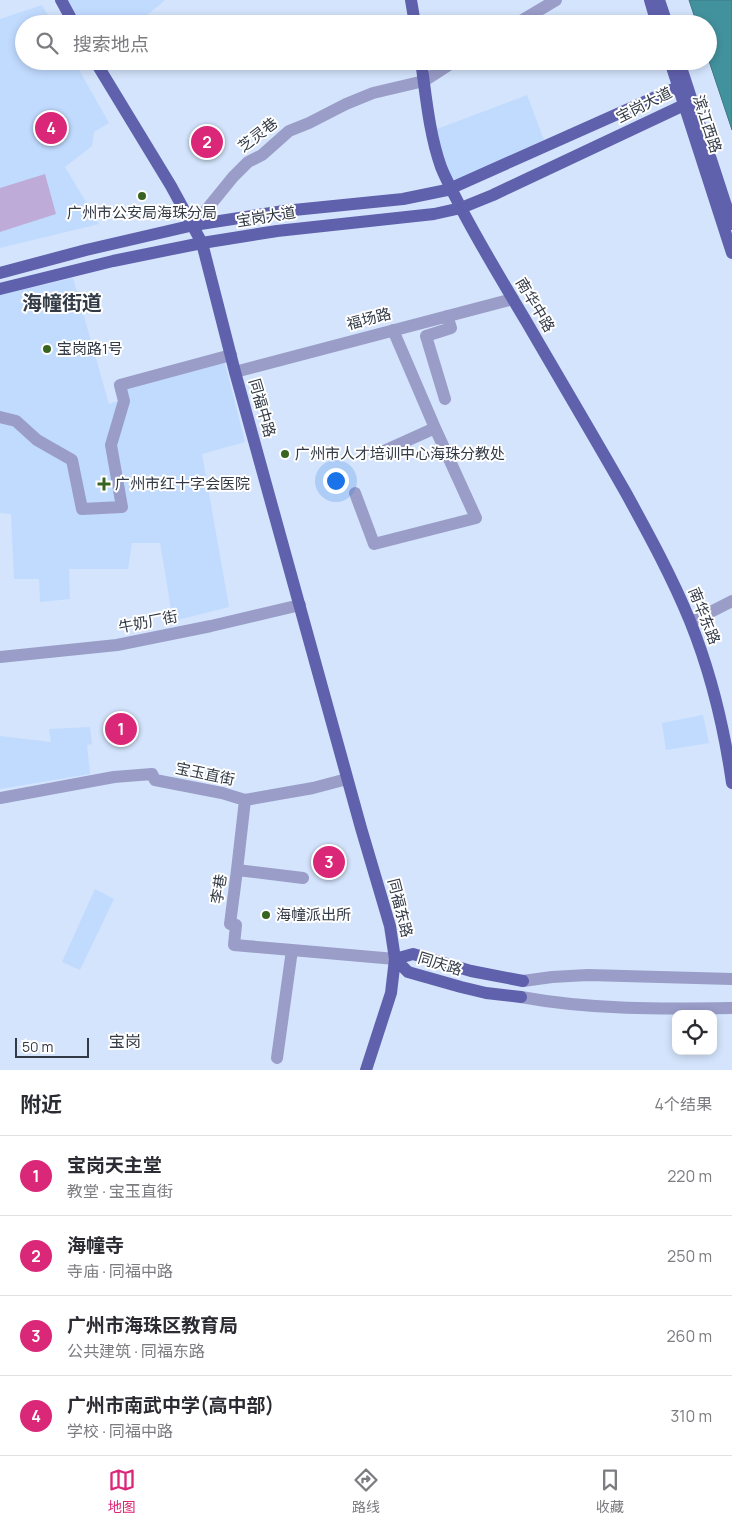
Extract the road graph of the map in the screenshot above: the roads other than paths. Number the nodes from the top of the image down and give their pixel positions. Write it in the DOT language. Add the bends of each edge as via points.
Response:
graph roads {
  1 [pos="61,0"];
  2 [pos="411,0"];
  3 [pos="556,0"];
  4 [pos="650,0"];
  5 [pos="660,0"];
  6 [pos="69,15"];
  7 [pos="414,15"];
  8 [pos="531,15"];
  9 [pos="654,15"];
  10 [pos="664,15"];
  11 [pos="100,70"];
  12 [pos="422,70"];
  13 [pos="441,70"];
  14 [pos="674,70"];
  15 [pos="681,70"];
  16 [pos="424,81"];
  17 [pos="684,90"];
  18 [pos="684,105"];
  19 [pos="452,189"];
  20 [pos="461,208"];
  21 [pos="732,224"];
  22 [pos="194,225"];
  23 [pos="202,242"];
  24 [pos="732,253"];
  25 [pos="0,272"];
  26 [pos="0,289"];
  27 [pos="513,299"];
  28 [pos="447,316"];
  29 [pos="393,330"];
  30 [pos="230,356"];
  31 [pos="235,372"];
  32 [pos="445,399"];
  33 [pos="0,417"];
  34 [pos="435,428"];
  35 [pos="384,450"];
  36 [pos="355,493"];
  37 [pos="657,551"];
  38 [pos="732,601"];
  39 [pos="300,605"];
  40 [pos="691,622"];
  41 [pos="0,657"];
  42 [pos="728,726"];
  43 [pos="729,752"];
  44 [pos="732,764"];
  45 [pos="348,782"];
  46 [pos="732,783"];
  47 [pos="0,798"];
  48 [pos="245,800"];
  49 [pos="237,870"];
  50 [pos="303,878"];
  51 [pos="292,950"];
  52 [pos="395,959"];
  53 [pos="444,964"];
  54 [pos="732,978"];
  55 [pos="439,981"];
  56 [pos="523,981"];
  57 [pos="522,997"];
  58 [pos="732,1008"];
  59 [pos="278,1058"];
  60 [pos="366,1070"];
  1 -- 6 [label="main road"];
  2 -- 7 [label="main road"];
  3 -- 8 [label="street"];
  4 -- 9 [label="main road"];
  5 -- 10 [label="main road"];
  11 -- 22 [label="main road, 同福中路"];
  12 -- 16 [label="main road, 南华中路"];
  13 -- 16 [label="street, 芝灵巷"];
  14 -- 17 [label="main road, 滨江西路"];
  15 -- 17 [label="main road, 滨江西路"];
  16 -- 19 [label="main road, 南华中路" via="437,153"];
  16 -- 22 [label="street, 芝灵巷" via="373,93 289,131 262,155 248,162"];
  17 -- 18 [label="main road, 宝岗大道"];
  17 -- 19 [label="main road, 宝岗大道"];
  17 -- 21 [label="main road, 滨江西路"];
  18 -- 20 [label="main road, 宝岗大道"];
  18 -- 24 [label="main road, 滨江西路"];
  19 -- 20 [label="main road, 南华中路"];
  19 -- 22 [label="main road, 宝岗大道" via="403,199 284,211"];
  20 -- 23 [label="main road, 宝岗大道"];
  20 -- 27 [label="main road, 南华中路"];
  22 -- 23 [label="main road, 同福中路"];
  22 -- 25 [label="main road, 宝岗大道"];
  23 -- 26 [label="main road, 宝岗大道"];
  23 -- 30 [label="main road, 同福中路"];
  27 -- 28 [label="street, 福场路"];
  27 -- 37 [label="main road, 南华中路"];
  28 -- 29 [label="street, 福场路"];
  28 -- 32 [label="street" via="451,328 426,336"];
  29 -- 31 [label="street, 福场路"];
  29 -- 34 [label="street"];
  30 -- 31 [label="main road, 同福中路"];
  30 -- 33 [label="street" via="120,385 124,401 111,445 122,508 82,509 72,460 37,440 16,421"];
  31 -- 39 [label="main road, 同福中路"];
  34 -- 35 [label="street"];
  34 -- 36 [label="street" via="476,518 374,544"];
  37 -- 40 [label="main road, 南华东路"];
  38 -- 40 [label="street"];
  39 -- 41 [label="street, 牛奶厂街" via="117,645"];
  39 -- 45 [label="main road, 同福中路"];
  40 -- 42 [label="main road, 南华东路"];
  42 -- 43 [label="main road, 南华东路"];
  43 -- 44 [label="main road"];
  43 -- 46 [label="main road, 南华东路"];
  45 -- 48 [label="street, 宝玉直街"];
  45 -- 52 [label="main road, 同福东路" via="390,926"];
  47 -- 48 [label="street, 宝玉直街" via="114,777 152,774 155,780"];
  48 -- 49 [label="street"];
  49 -- 50 [label="street, 李巷"];
  49 -- 51 [label="street, 李巷" via="230,924 236,925 234,945"];
  51 -- 52 [label="street"];
  51 -- 59 [label="street"];
  52 -- 53 [label="main road, 同庆路" via="413,954"];
  52 -- 55 [label="main road, 同庆路" via="408,972"];
  52 -- 60 [label="main road, 同福东路" via="390,993"];
  53 -- 55 [label="main road"];
  53 -- 56 [label="main road, 同庆路"];
  54 -- 56 [label="street" via="588,975"];
  55 -- 57 [label="main road, 同庆路" via="486,993"];
  57 -- 58 [label="street" via="576,1006"];
}
